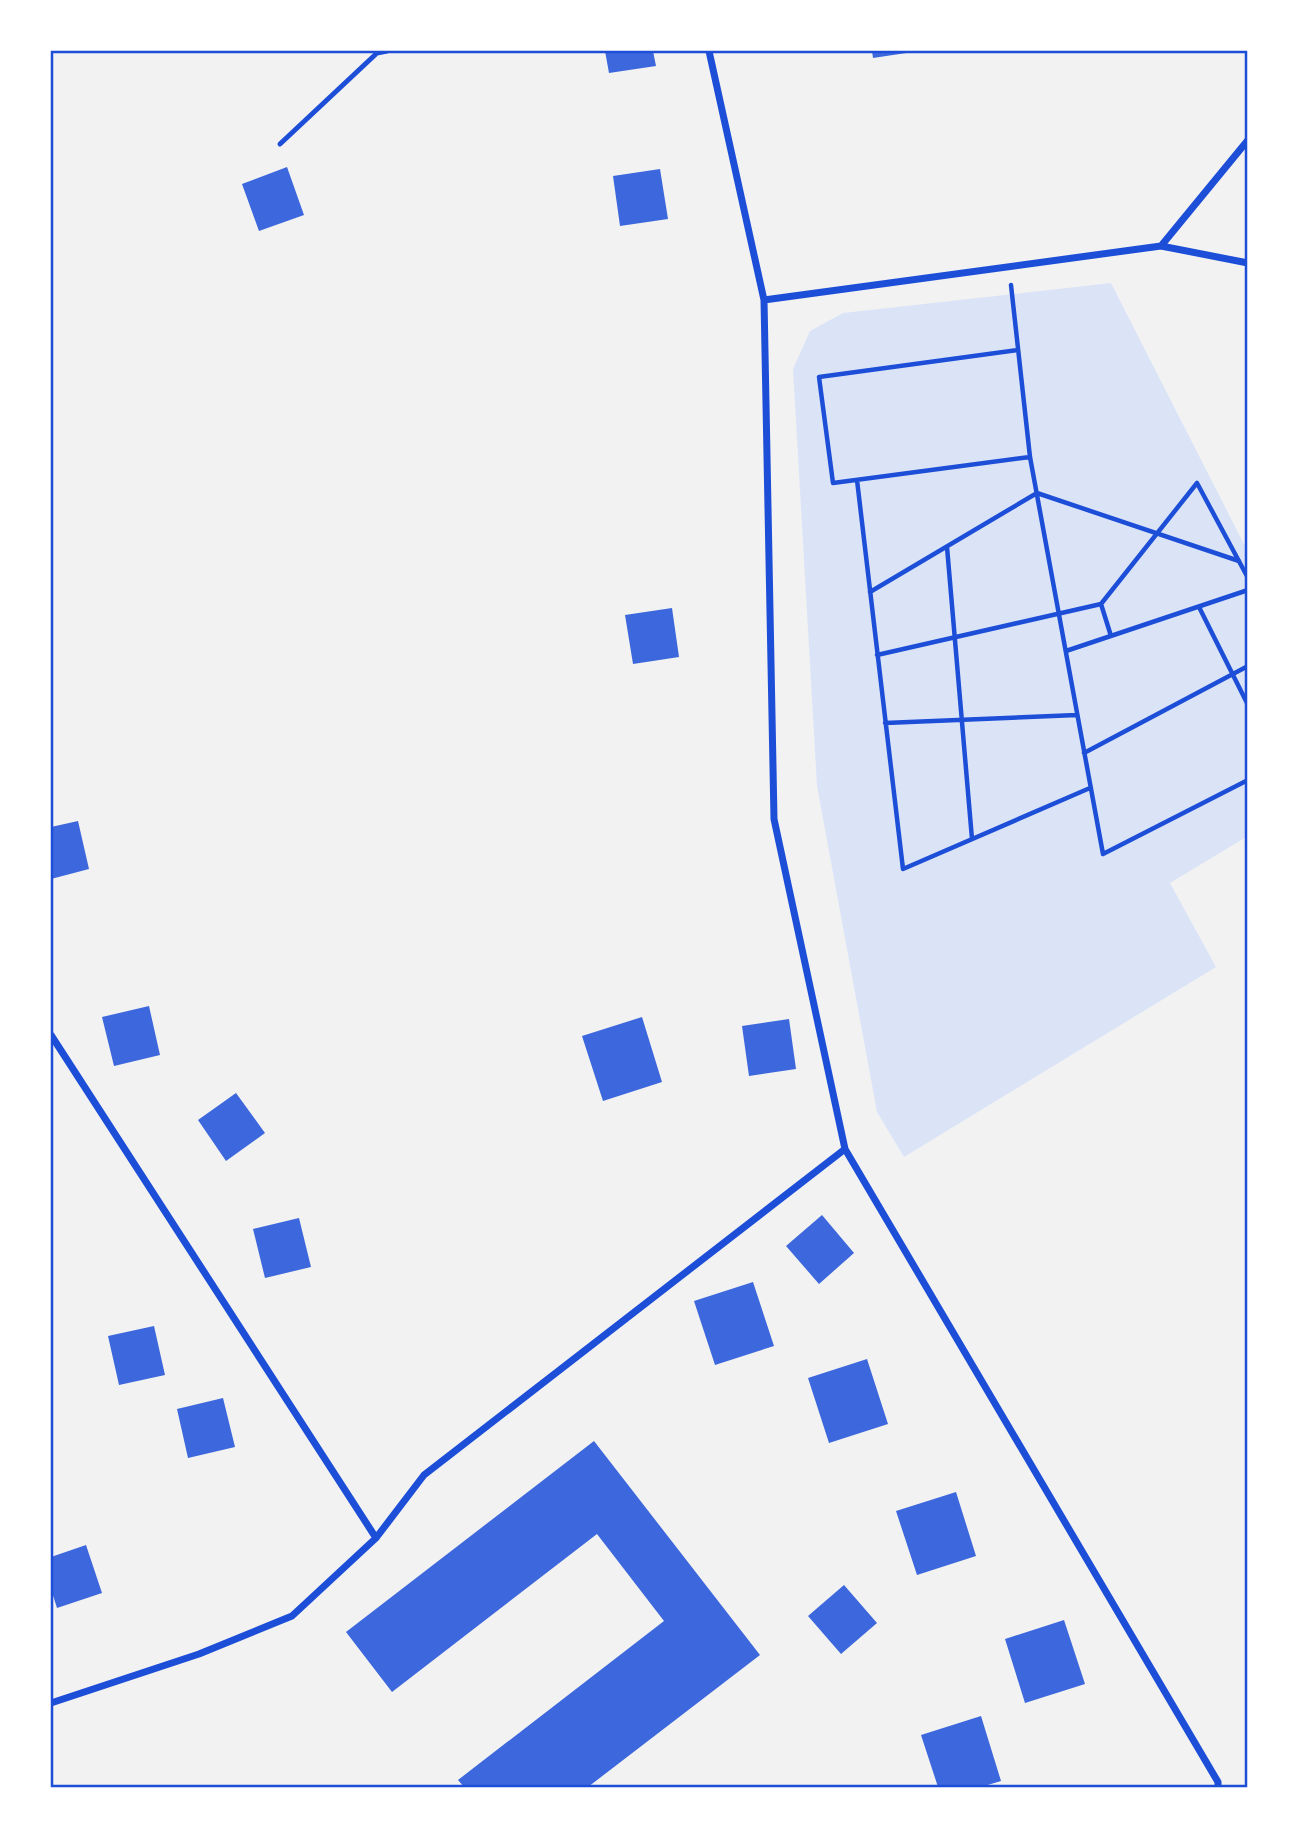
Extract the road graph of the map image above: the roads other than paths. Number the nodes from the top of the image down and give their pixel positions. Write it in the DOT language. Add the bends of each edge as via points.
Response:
graph roads {
  1 [pos="387,51"];
  2 [pos="709,51"];
  3 [pos="1248,140"];
  4 [pos="280,144"];
  5 [pos="1161,246"];
  6 [pos="1248,263"];
  7 [pos="764,300"];
  8 [pos="51,1035"];
  9 [pos="845,1149"];
  10 [pos="376,1538"];
  11 [pos="51,1703"];
  12 [pos="1218,1787"];
  1 -- 4 [label="lane" via="377,53"];
  2 -- 7 [label="street"];
  3 -- 5 [label="street"];
  5 -- 6 [label="street"];
  5 -- 7 [label="street"];
  7 -- 9 [label="street" via="774,819"];
  8 -- 10 [label="street"];
  9 -- 10 [label="street" via="424,1475"];
  9 -- 12 [label="street"];
  10 -- 11 [label="street" via="292,1616 199,1654"];
}
